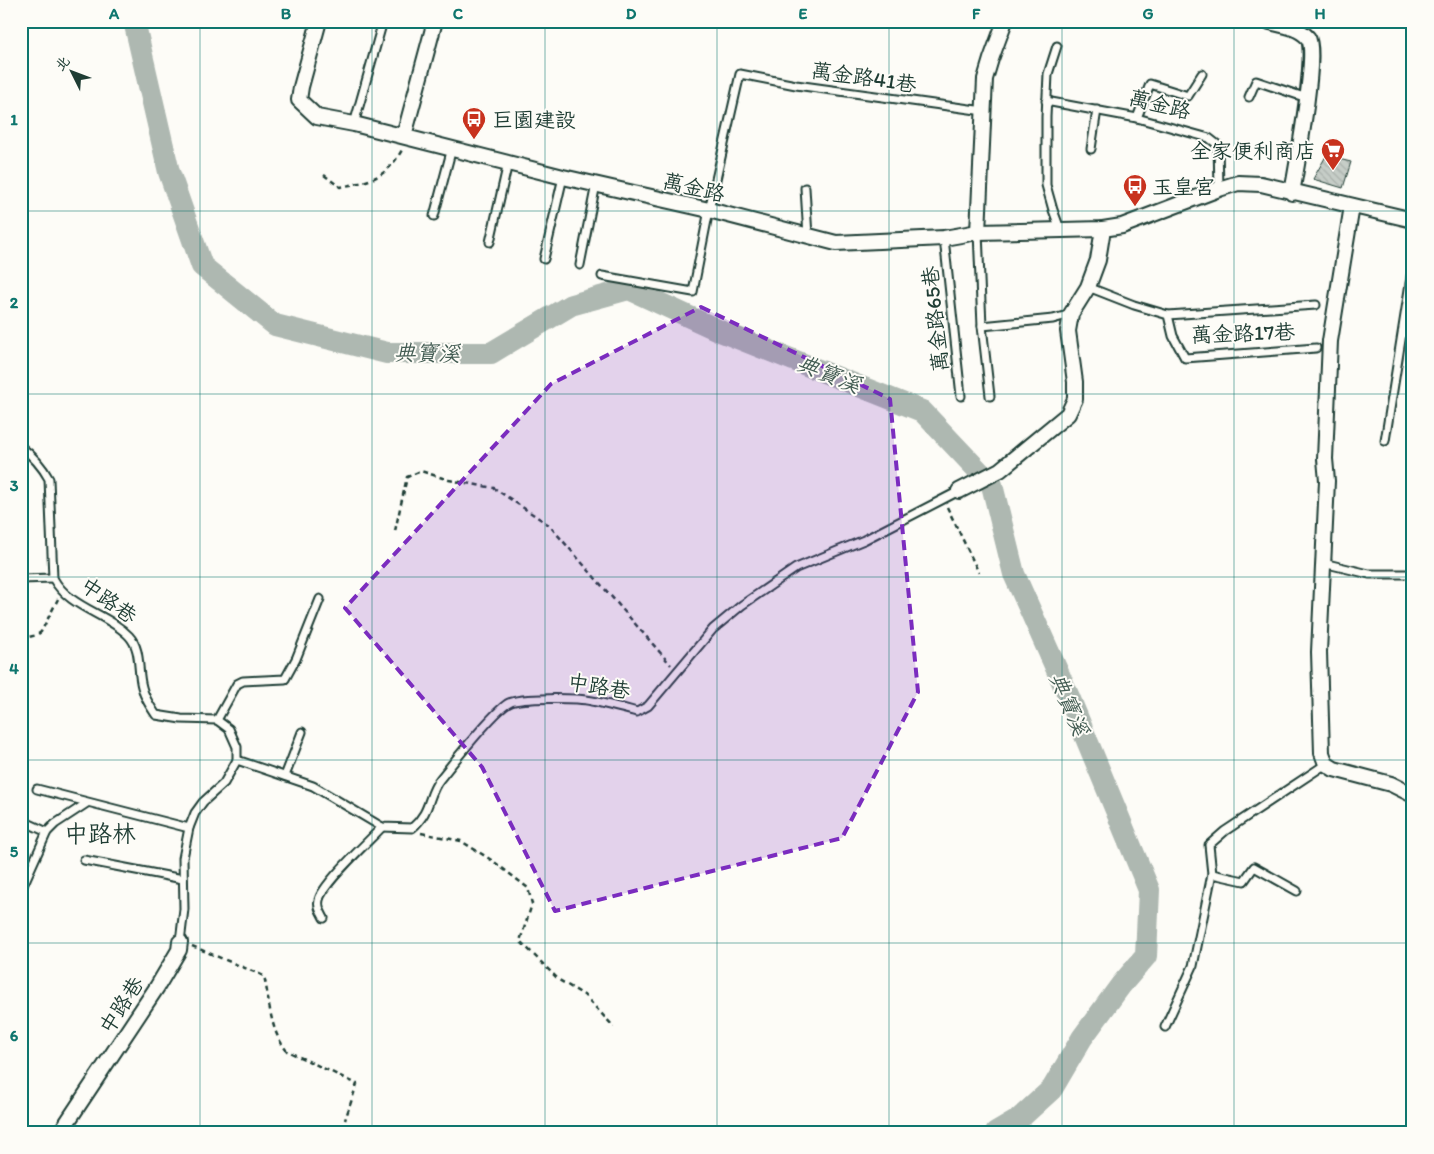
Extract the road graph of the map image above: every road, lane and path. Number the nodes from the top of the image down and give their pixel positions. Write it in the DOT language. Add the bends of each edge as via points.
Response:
graph roads {
  1 [pos="319,21"];
  2 [pos="383,21"];
  3 [pos="436,21"];
  4 [pos="1005,21"];
  5 [pos="1266,21"];
  6 [pos="1291,25"];
  7 [pos="1057,46"];
  8 [pos="1202,74"];
  9 [pos="1250,97"];
  10 [pos="1307,98"];
  11 [pos="1046,100"];
  12 [pos="1097,110"];
  13 [pos="984,111"];
  14 [pos="1137,118"];
  15 [pos="354,124"];
  16 [pos="406,137"];
  17 [pos="452,148"];
  18 [pos="1091,149"];
  19 [pos="508,163"];
  20 [pos="324,175"];
  21 [pos="563,177"];
  22 [pos="596,184"];
  23 [pos="805,188"];
  24 [pos="1218,189"];
  25 [pos="1292,192"];
  26 [pos="1352,206"];
  27 [pos="710,210"];
  28 [pos="434,216"];
  29 [pos="1413,220"];
  30 [pos="1060,229"];
  31 [pos="1103,229"];
  32 [pos="978,232"];
  33 [pos="808,237"];
  34 [pos="944,238"];
  35 [pos="490,242"];
  36 [pos="544,259"];
  37 [pos="1413,264"];
  38 [pos="580,265"];
  39 [pos="602,276"];
  40 [pos="1088,287"];
  41 [pos="1316,305"];
  42 [pos="1071,314"];
  43 [pos="1168,315"];
  44 [pos="982,326"];
  45 [pos="1316,348"];
  46 [pos="961,396"];
  47 [pos="990,396"];
  48 [pos="1385,441"];
  49 [pos="21,447"];
  50 [pos="959,491"];
  51 [pos="943,500"];
  52 [pos="395,531"];
  53 [pos="1323,563"];
  54 [pos="979,573"];
  55 [pos="1413,574"];
  56 [pos="53,578"];
  57 [pos="21,579"];
  58 [pos="62,591"];
  59 [pos="320,599"];
  60 [pos="21,639"];
  61 [pos="677,672"];
  62 [pos="217,720"];
  63 [pos="302,732"];
  64 [pos="237,760"];
  65 [pos="1326,764"];
  66 [pos="286,776"];
  67 [pos="37,789"];
  68 [pos="1413,795"];
  69 [pos="87,803"];
  70 [pos="21,820"];
  71 [pos="382,827"];
  72 [pos="189,828"];
  73 [pos="412,828"];
  74 [pos="47,832"];
  75 [pos="84,860"];
  76 [pos="1212,874"];
  77 [pos="183,879"];
  78 [pos="21,890"];
  79 [pos="1297,891"];
  80 [pos="324,918"];
  81 [pos="180,942"];
  82 [pos="614,1027"];
  83 [pos="1165,1028"];
  84 [pos="344,1120"];
  85 [pos="60,1133"];
  1 -- 15 [label="street, 萬金路" via="299,100 317,117"];
  2 -- 15 [label="lane"];
  3 -- 16 [label="street"];
  4 -- 13 [label="street" via="985,79"];
  5 -- 6 [label="street"];
  6 -- 10 [label="street" via="1309,40 1311,49"];
  7 -- 11 [label="lane" via="1048,74"];
  8 -- 14 [label="lane" via="1188,96 1150,84"];
  9 -- 10 [label="lane" via="1256,81"];
  10 -- 25 [label="street"];
  11 -- 12 [label="lane, 萬金路"];
  11 -- 30 [label="lane" via="1046,185"];
  12 -- 14 [label="lane, 萬金路"];
  12 -- 18 [label="lane"];
  13 -- 27 [label="lane, 萬金路41巷" via="740,74"];
  13 -- 32 [label="street"];
  14 -- 24 [label="lane, 萬金路" via="1215,141 1218,145"];
  15 -- 16 [label="street, 萬金路"];
  16 -- 17 [label="street, 萬金路"];
  16 -- 20 [label="path" via="391,167 370,181 340,187"];
  17 -- 19 [label="street, 萬金路"];
  17 -- 28 [label="lane"];
  19 -- 21 [label="street, 萬金路"];
  19 -- 35 [label="lane"];
  21 -- 22 [label="street, 萬金路"];
  21 -- 36 [label="lane"];
  22 -- 27 [label="street, 萬金路"];
  22 -- 38 [label="lane"];
  23 -- 33 [label="lane"];
  24 -- 25 [label="street, 萬金路" via="1238,184 1261,184"];
  24 -- 31 [label="street, 萬金路" via="1122,226"];
  25 -- 26 [label="street, 萬金路"];
  26 -- 29 [label="street, 萬金路"];
  26 -- 53 [label="street" via="1330,340"];
  27 -- 33 [label="street, 萬金路"];
  27 -- 39 [label="lane" via="693,292"];
  30 -- 31 [label="street, 萬金路"];
  30 -- 32 [label="street, 萬金路"];
  31 -- 40 [label="street" via="1098,260"];
  32 -- 34 [label="street, 萬金路"];
  32 -- 44 [label="lane"];
  33 -- 34 [label="street, 萬金路" via="836,243"];
  34 -- 46 [label="lane, 萬金路65巷"];
  37 -- 48 [label="lane"];
  40 -- 42 [label="street"];
  40 -- 43 [label="lane, 萬金路17巷"];
  41 -- 43 [label="lane, 萬金路17巷"];
  42 -- 44 [label="lane" via="1053,319"];
  42 -- 50 [label="street" via="1068,331 1075,400 1068,414 1000,470"];
  43 -- 45 [label="lane, 萬金路17巷" via="1173,336 1185,358"];
  44 -- 47 [label="lane"];
  49 -- 56 [label="lane, 中路巷" via="49,479"];
  50 -- 51 [label="lane, 中路巷"];
  51 -- 54 [label="path"];
  51 -- 61 [label="lane, 中路巷" via="864,540 796,568 713,629"];
  52 -- 61 [label="path" via="407,477 421,471 494,488 549,525"];
  53 -- 55 [label="lane" via="1369,574"];
  53 -- 65 [label="street" via="1319,652 1322,753"];
  56 -- 57 [label="lane"];
  56 -- 58 [label="lane, 中路巷"];
  58 -- 60 [label="path" via="41,632"];
  58 -- 62 [label="lane, 中路巷" via="129,636 137,648 142,688 156,715"];
  59 -- 62 [label="lane" via="285,679 238,684"];
  61 -- 73 [label="lane, 中路巷" via="648,706 637,712 590,700 523,698 508,703 438,781 421,820"];
  62 -- 64 [label="lane" via="229,729"];
  63 -- 66 [label="lane"];
  64 -- 66 [label="lane"];
  64 -- 72 [label="lane, 中路巷" via="224,783 203,802"];
  65 -- 68 [label="street" via="1391,784"];
  65 -- 76 [label="lane" via="1209,845"];
  66 -- 71 [label="lane" via="313,786"];
  67 -- 69 [label="lane"];
  69 -- 72 [label="lane"];
  69 -- 74 [label="lane"];
  70 -- 74 [label="lane"];
  71 -- 73 [label="lane"];
  71 -- 80 [label="lane" via="325,886 318,907"];
  72 -- 77 [label="lane, 中路巷"];
  73 -- 82 [label="path" via="421,834 460,840 528,888 532,904 520,941 559,980 584,995"];
  74 -- 78 [label="lane"];
  75 -- 77 [label="lane"];
  76 -- 79 [label="lane" via="1244,881 1254,867"];
  76 -- 83 [label="lane" via="1193,966"];
  77 -- 81 [label="lane, 中路巷"];
  81 -- 84 [label="path" via="264,976 273,1024 287,1051 357,1084"];
  81 -- 85 [label="street, 中路巷" via="179,950 158,987"];
}
